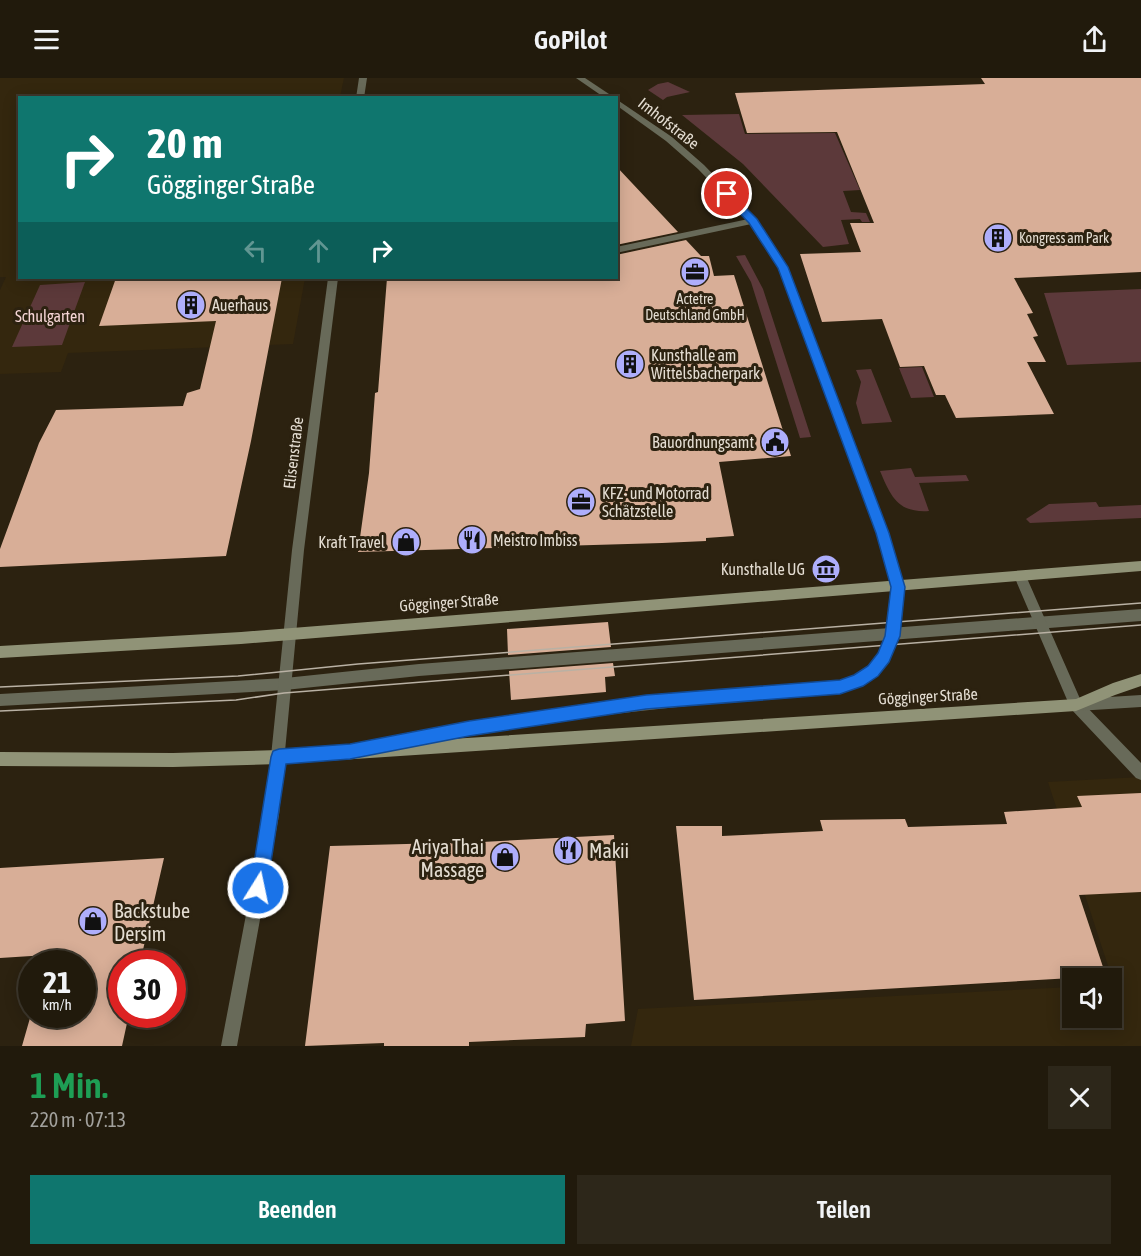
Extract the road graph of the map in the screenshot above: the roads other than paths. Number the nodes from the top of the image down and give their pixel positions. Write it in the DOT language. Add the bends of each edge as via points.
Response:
graph roads {
  1 [pos="363,78"];
  2 [pos="580,78"];
  3 [pos="360,96"];
  4 [pos="608,96"];
  5 [pos="618,102"];
  6 [pos="753,221"];
  7 [pos="618,250"];
  8 [pos="333,279"];
  9 [pos="1141,566"];
  10 [pos="1020,576"];
  11 [pos="898,587"];
  12 [pos="1141,615"];
  13 [pos="1041,623"];
  14 [pos="290,633"];
  15 [pos="892,636"];
  16 [pos="0,652"];
  17 [pos="1141,680"];
  18 [pos="285,684"];
  19 [pos="0,700"];
  20 [pos="1141,701"];
  21 [pos="1076,705"];
  22 [pos="350,752"];
  23 [pos="279,757"];
  24 [pos="0,759"];
  25 [pos="1141,773"];
  26 [pos="229,1046"];
  1 -- 3 [label="street"];
  2 -- 4 [label="street"];
  5 -- 6 [label="street, Imhofstraße" via="693,160"];
  6 -- 7 [label="street"];
  6 -- 11 [label="street, Imhofstraße" via="783,267 883,533"];
  8 -- 14 [label="street, Elisenstraße" via="297,549"];
  9 -- 10 [label="main road, Gögginger Straße"];
  10 -- 11 [label="main road, Gögginger Straße"];
  10 -- 13 [label="street"];
  11 -- 14 [label="main road, Gögginger Straße"];
  11 -- 15 [label="street, Gögginger Straße"];
  12 -- 13 [label="street"];
  13 -- 15 [label="street"];
  13 -- 21 [label="street"];
  14 -- 16 [label="main road, Gögginger Straße"];
  14 -- 18 [label="street"];
  15 -- 18 [label="street" via="419,670"];
  15 -- 22 [label="street, Gögginger Straße" via="873,671 840,687 600,708 406,739"];
  17 -- 21 [label="main road, Gögginger Straße"];
  18 -- 19 [label="street"];
  18 -- 23 [label="street"];
  20 -- 21 [label="street, Gögginger Straße"];
  21 -- 22 [label="main road, Gögginger Straße"];
  21 -- 25 [label="street"];
  22 -- 23 [label="main road, Gögginger Straße"];
  23 -- 24 [label="main road, Gögginger Straße"];
  23 -- 26 [label="street"];
}
